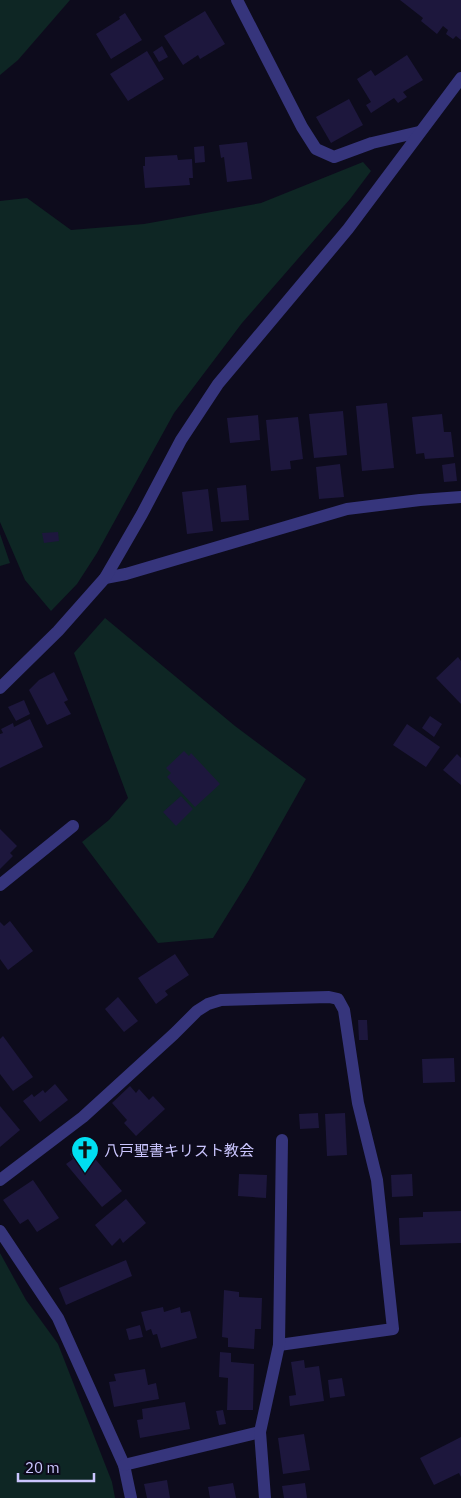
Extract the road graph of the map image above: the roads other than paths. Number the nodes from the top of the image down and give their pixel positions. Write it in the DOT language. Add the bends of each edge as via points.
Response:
graph roads {
  1 [pos="237,0"];
  2 [pos="461,78"];
  3 [pos="419,132"];
  4 [pos="461,498"];
  5 [pos="105,578"];
  6 [pos="0,688"];
  7 [pos="73,826"];
  8 [pos="0,885"];
  9 [pos="282,1140"];
  10 [pos="0,1180"];
  11 [pos="0,1231"];
  12 [pos="279,1345"];
  13 [pos="260,1432"];
  14 [pos="124,1465"];
  15 [pos="131,1498"];
  16 [pos="265,1498"];
  1 -- 3 [label="street" via="316,149 334,158 372,143"];
  2 -- 3 [label="street"];
  3 -- 5 [label="street" via="348,230 218,384 182,440"];
  4 -- 5 [label="street" via="347,509"];
  5 -- 6 [label="street" via="58,631"];
  7 -- 8 [label="street"];
  9 -- 12 [label="street"];
  10 -- 12 [label="street" via="83,1117 208,1004 230,1000 338,999 344,1010 358,1103 377,1180 393,1329"];
  11 -- 14 [label="street" via="58,1318"];
  12 -- 13 [label="street"];
  13 -- 14 [label="street"];
  13 -- 16 [label="street"];
  14 -- 15 [label="street"];
}
